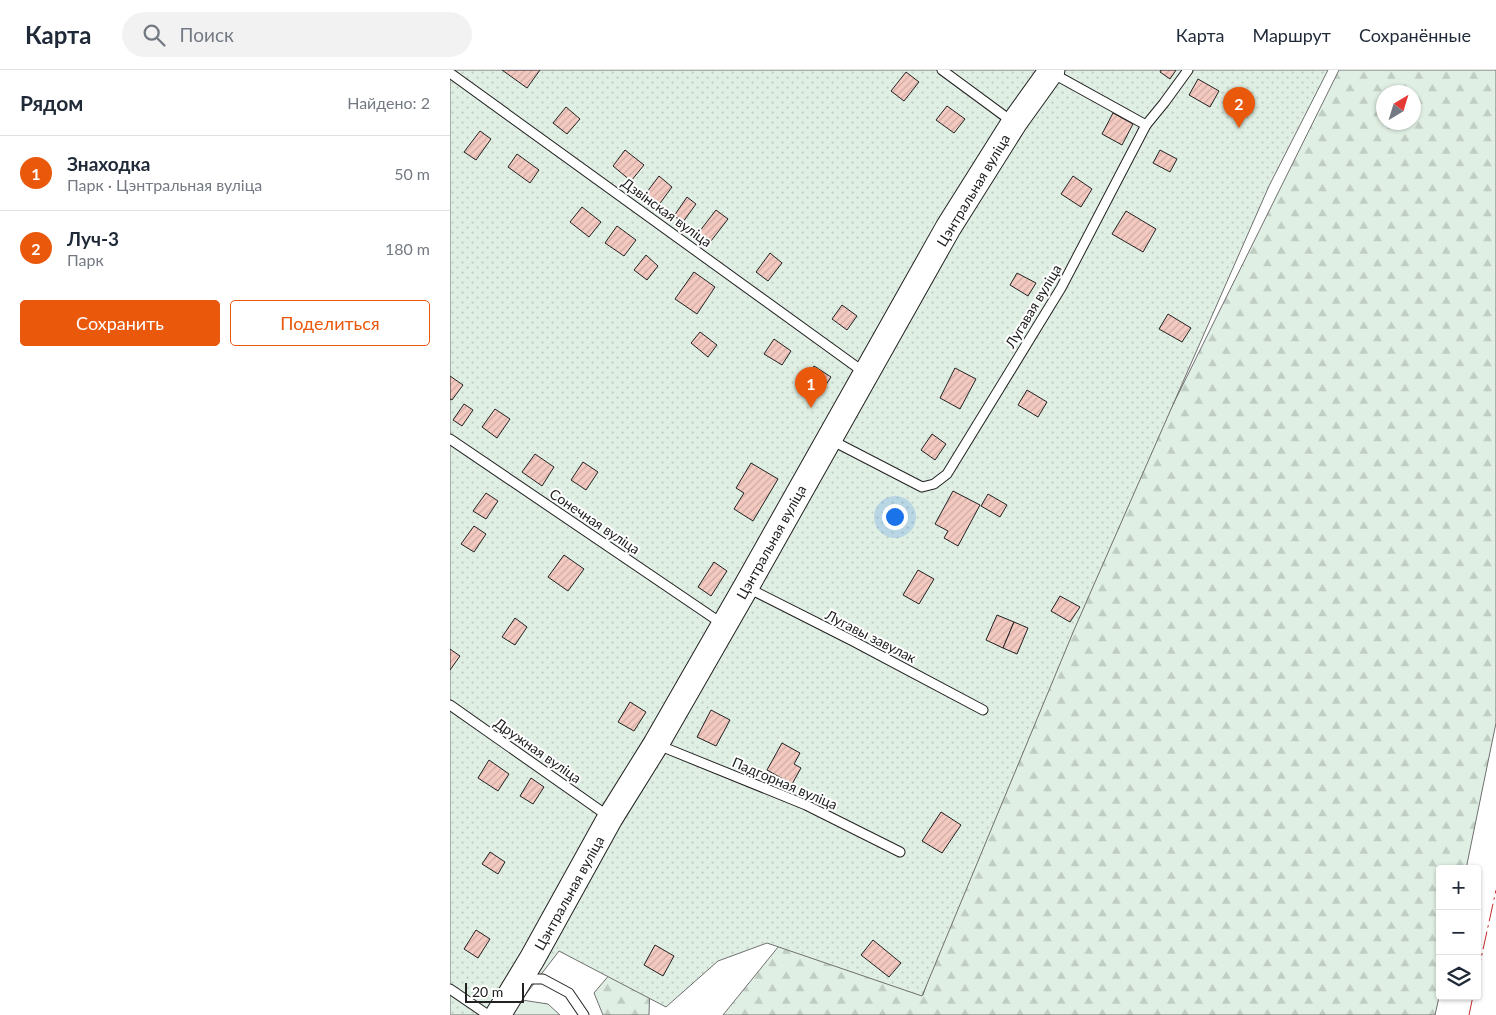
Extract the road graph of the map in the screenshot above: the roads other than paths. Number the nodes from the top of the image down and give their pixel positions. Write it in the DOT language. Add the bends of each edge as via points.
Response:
graph roads {
  1 [pos="942,70"];
  2 [pos="1188,70"];
  3 [pos="1051,71"];
  4 [pos="450,74"];
  5 [pos="1014,123"];
  6 [pos="1146,125"];
  7 [pos="867,374"];
  8 [pos="450,439"];
  9 [pos="828,439"];
  10 [pos="746,587"];
  11 [pos="724,626"];
  12 [pos="450,705"];
  13 [pos="984,710"];
  14 [pos="656,744"];
  15 [pos="610,818"];
  16 [pos="900,852"];
  17 [pos="518,979"];
  18 [pos="450,988"];
  19 [pos="488,1015"];
  20 [pos="498,1015"];
  21 [pos="584,1015"];
  1 -- 5 [label="lane"];
  2 -- 6 [label="lane"];
  3 -- 5 [label="street, Цэнтральная вуліца"];
  3 -- 6 [label="lane"];
  4 -- 7 [label="lane, Дзвінская вуліца"];
  5 -- 7 [label="street, Цэнтральная вуліца" via="948,228"];
  6 -- 9 [label="lane, Лугавая вуліца" via="1061,288 948,474 934,484 922,487"];
  7 -- 9 [label="street, Цэнтральная вуліца"];
  8 -- 11 [label="lane, Сонечная вуліца"];
  9 -- 10 [label="street, Цэнтральная вуліца"];
  10 -- 11 [label="street, Цэнтральная вуліца"];
  10 -- 13 [label="lane, Лугавы завулак"];
  11 -- 14 [label="street, Цэнтральная вуліца"];
  12 -- 15 [label="lane, Дружная вуліца"];
  14 -- 15 [label="street, Цэнтральная вуліца"];
  14 -- 16 [label="lane, Падгорная вуліца" via="806,805"];
  15 -- 17 [label="street, Цэнтральная вуліца"];
  17 -- 20 [label="street, Цэнтральная вуліца"];
  17 -- 21 [label="lane" via="543,979 560,988 569,993"];
  18 -- 19 [label="lane"];
}
